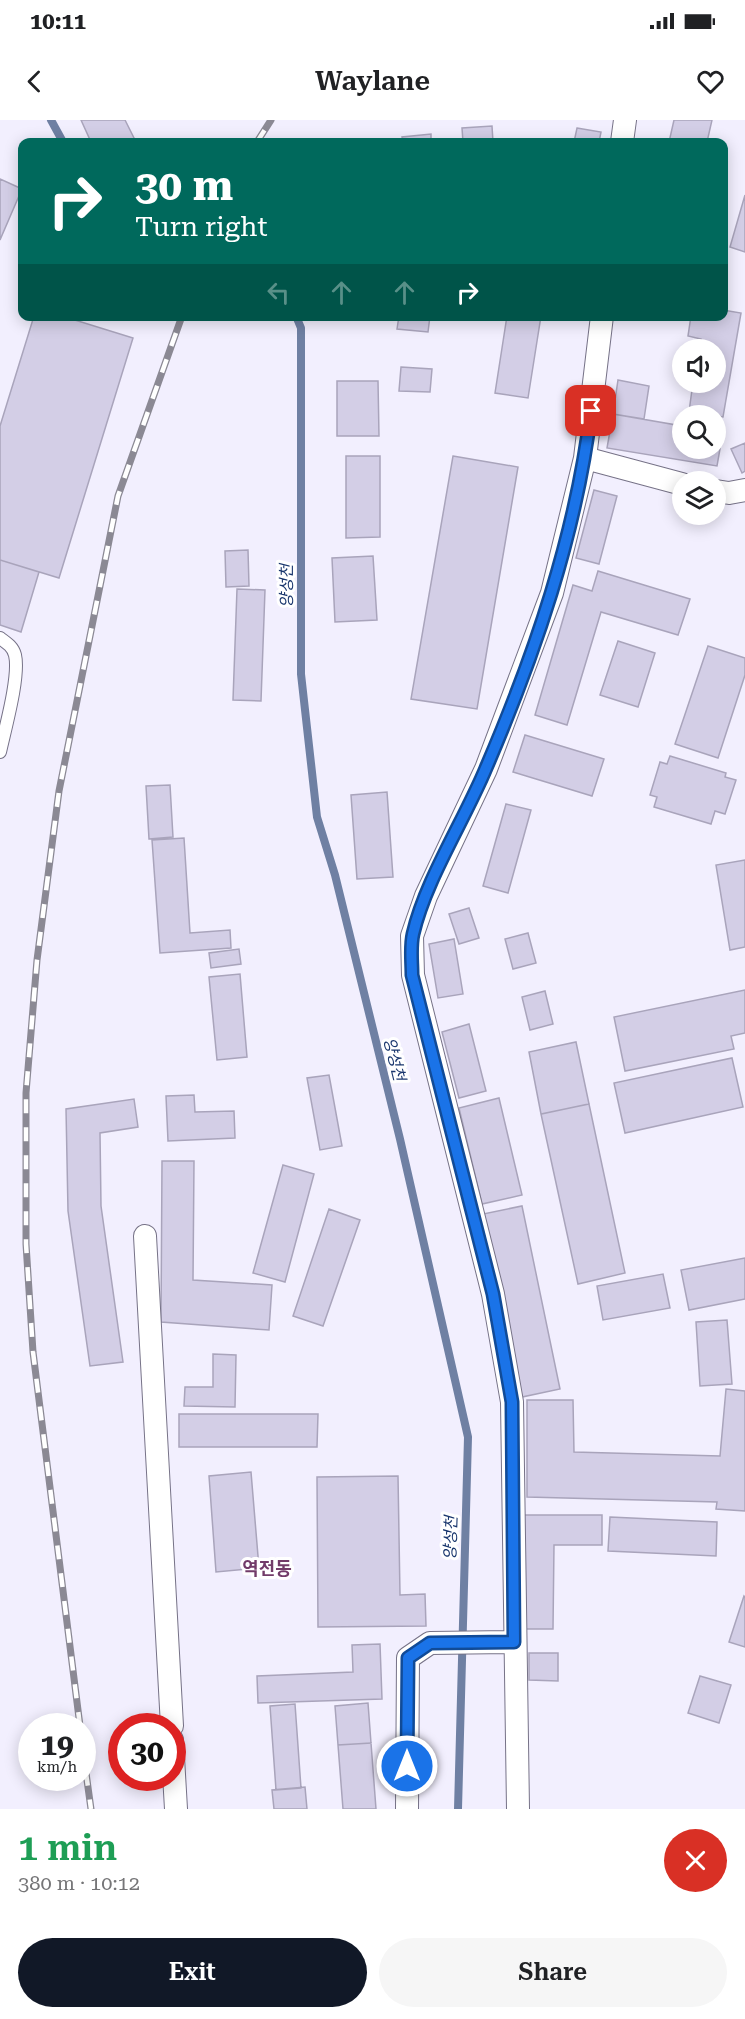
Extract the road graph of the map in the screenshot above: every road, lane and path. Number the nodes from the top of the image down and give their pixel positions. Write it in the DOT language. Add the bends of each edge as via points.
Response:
graph roads {
  1 [pos="625,120"];
  2 [pos="623,138"];
  3 [pos="601,321"];
  4 [pos="585,458"];
  5 [pos="672,481"];
  6 [pos="745,490"];
  7 [pos="726,493"];
  8 [pos="0,638"];
  9 [pos="0,752"];
  10 [pos="145,1236"];
  11 [pos="514,1642"];
  12 [pos="171,1713"];
  13 [pos="175,1791"];
  14 [pos="176,1809"];
  15 [pos="407,1809"];
  16 [pos="518,1809"];
  1 -- 2 [label="street"];
  3 -- 4 [label="street"];
  4 -- 5 [label="street"];
  4 -- 11 [label="street" via="552,593 517,691 412,936 412,975 493,1294 512,1402"];
  6 -- 7 [label="street"];
  8 -- 9 [label="lane" via="15,655 15,675"];
  10 -- 12 [label="street"];
  11 -- 15 [label="street" via="430,1643 408,1658"];
  11 -- 16 [label="street"];
  13 -- 14 [label="street"];
}
